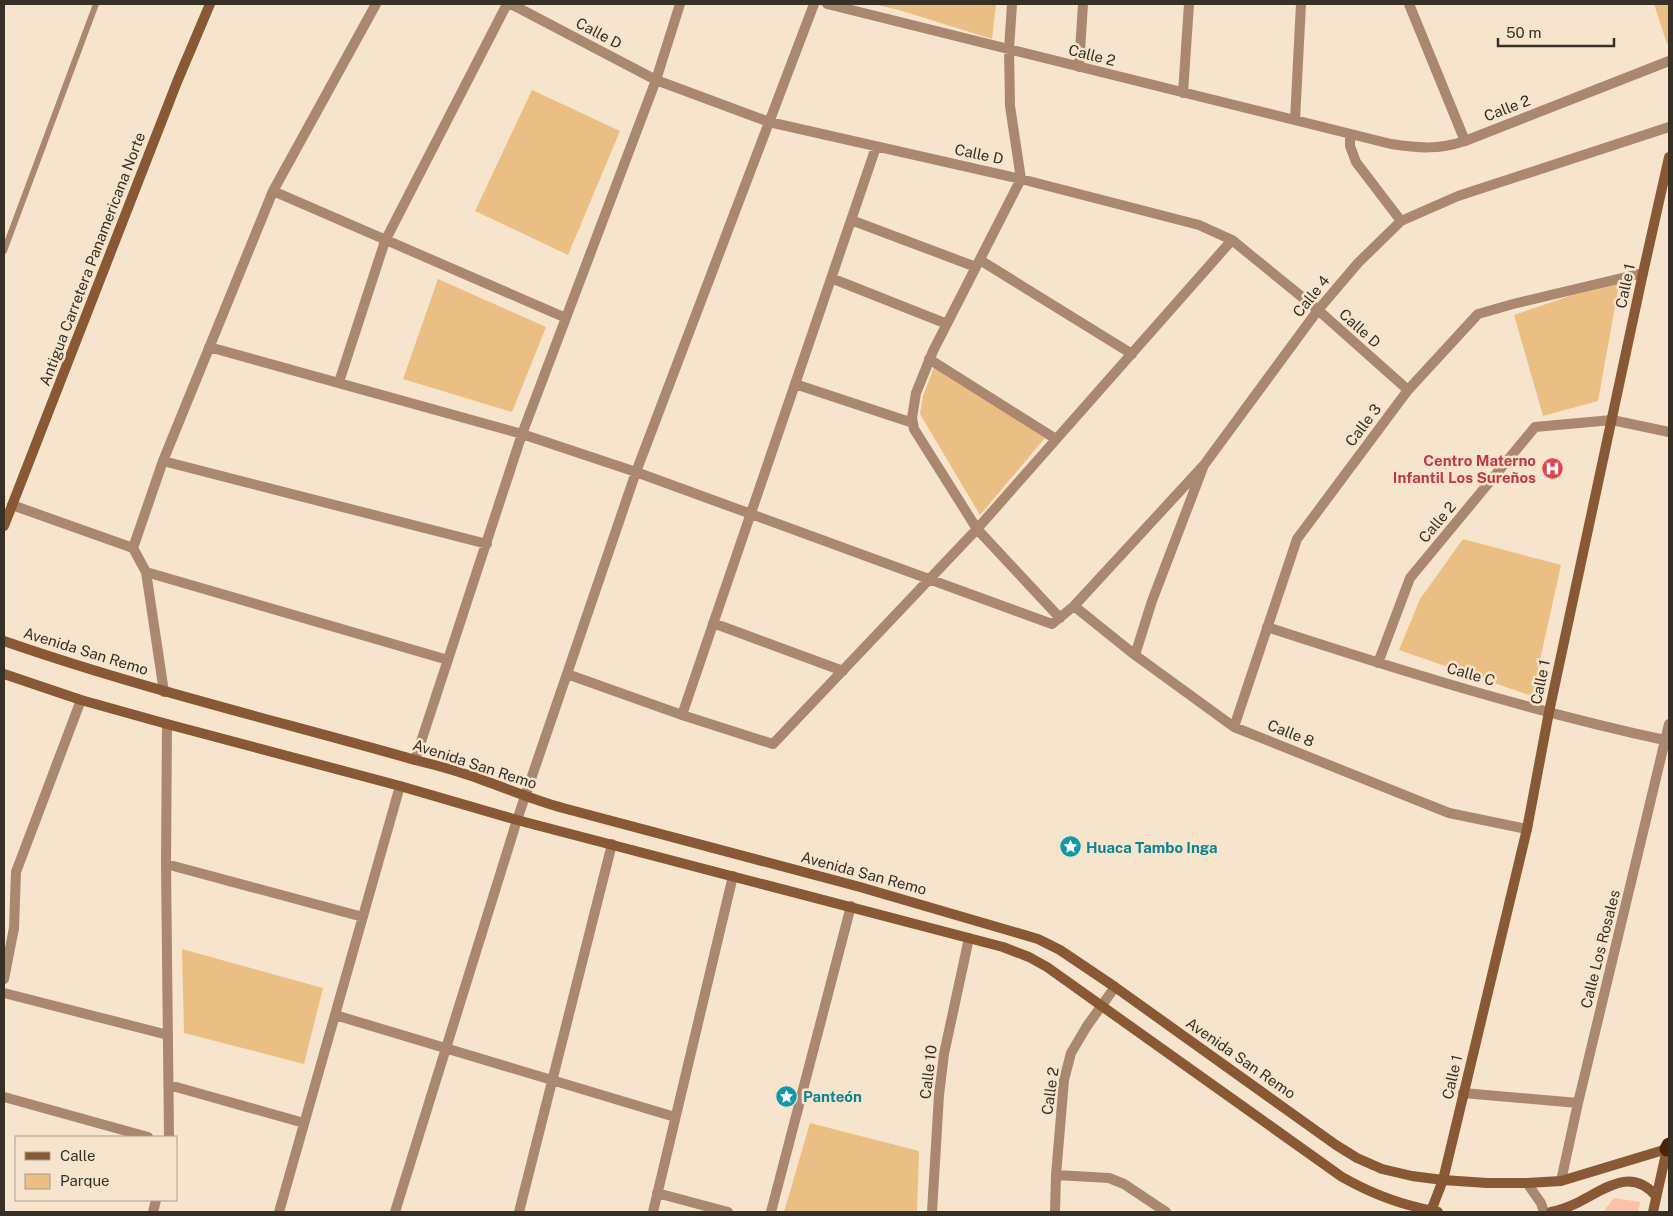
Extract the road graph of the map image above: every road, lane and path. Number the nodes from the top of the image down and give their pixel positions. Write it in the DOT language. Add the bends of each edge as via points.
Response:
graph roads {
  1 [pos="96,4"];
  2 [pos="210,4"];
  3 [pos="376,4"];
  4 [pos="507,4"];
  5 [pos="511,4"];
  6 [pos="680,4"];
  7 [pos="814,4"];
  8 [pos="827,4"];
  9 [pos="1012,4"];
  10 [pos="1083,4"];
  11 [pos="1189,4"];
  12 [pos="1301,4"];
  13 [pos="1409,4"];
  14 [pos="1009,50"];
  15 [pos="1669,61"];
  16 [pos="1079,67"];
  17 [pos="656,80"];
  18 [pos="1183,93"];
  19 [pos="1295,120"];
  20 [pos="769,122"];
  21 [pos="1669,127"];
  22 [pos="1350,134"];
  23 [pos="1465,141"];
  24 [pos="876,147"];
  25 [pos="1669,157"];
  26 [pos="1021,179"];
  27 [pos="273,192"];
  28 [pos="851,220"];
  29 [pos="1401,221"];
  30 [pos="1232,240"];
  31 [pos="385,241"];
  32 [pos="4,251"];
  33 [pos="978,264"];
  34 [pos="1643,273"];
  35 [pos="831,278"];
  36 [pos="1318,310"];
  37 [pos="566,318"];
  38 [pos="947,324"];
  39 [pos="209,347"];
  40 [pos="1132,354"];
  41 [pos="929,359"];
  42 [pos="339,382"];
  43 [pos="795,384"];
  44 [pos="1408,390"];
  45 [pos="1612,420"];
  46 [pos="913,423"];
  47 [pos="1669,432"];
  48 [pos="522,434"];
  49 [pos="1056,439"];
  50 [pos="163,461"];
  51 [pos="1204,465"];
  52 [pos="636,472"];
  53 [pos="12,505"];
  54 [pos="750,515"];
  55 [pos="4,526"];
  56 [pos="977,529"];
  57 [pos="487,544"];
  58 [pos="132,548"];
  59 [pos="146,572"];
  60 [pos="930,580"];
  61 [pos="1074,606"];
  62 [pos="1060,618"];
  63 [pos="714,623"];
  64 [pos="1266,627"];
  65 [pos="4,641"];
  66 [pos="1135,655"];
  67 [pos="448,660"];
  68 [pos="1378,663"];
  69 [pos="843,671"];
  70 [pos="4,674"];
  71 [pos="567,674"];
  72 [pos="164,692"];
  73 [pos="81,700"];
  74 [pos="1549,712"];
  75 [pos="682,715"];
  76 [pos="167,724"];
  77 [pos="1669,724"];
  78 [pos="1234,727"];
  79 [pos="1667,740"];
  80 [pos="416,760"];
  81 [pos="400,786"];
  82 [pos="525,797"];
  83 [pos="518,820"];
  84 [pos="1527,829"];
  85 [pos="612,844"];
  86 [pos="166,864"];
  87 [pos="733,876"];
  88 [pos="851,906"];
  89 [pos="363,917"];
  90 [pos="968,938"];
  91 [pos="4,979"];
  92 [pos="1115,988"];
  93 [pos="4,993"];
  94 [pos="1102,1006"];
  95 [pos="335,1015"];
  96 [pos="168,1035"];
  97 [pos="446,1048"];
  98 [pos="552,1080"];
  99 [pos="169,1085"];
  100 [pos="1463,1092"];
  101 [pos="4,1097"];
  102 [pos="1578,1103"];
  103 [pos="675,1117"];
  104 [pos="304,1123"];
  105 [pos="144,1136"];
  106 [pos="169,1136"];
  107 [pos="1668,1147"];
  108 [pos="1056,1174"];
  109 [pos="1443,1180"];
  110 [pos="1561,1181"];
  111 [pos="1527,1183"];
  112 [pos="657,1193"];
  113 [pos="1656,1196"];
  114 [pos="1151,1207"];
  115 [pos="279,1212"];
  116 [pos="395,1212"];
  117 [pos="519,1212"];
  118 [pos="652,1212"];
  119 [pos="728,1212"];
  120 [pos="771,1212"];
  121 [pos="932,1212"];
  122 [pos="1055,1212"];
  123 [pos="1166,1212"];
  124 [pos="1433,1212"];
  125 [pos="1544,1212"];
  126 [pos="1551,1212"];
  127 [pos="1653,1212"];
  1 -- 32 [label="lane"];
  2 -- 53 [label="main road, Antigua Carretera Panamericana Norte"];
  3 -- 27 [label="street"];
  4 -- 31 [label="street"];
  5 -- 17 [label="street, Calle D"];
  6 -- 17 [label="street"];
  7 -- 20 [label="street"];
  8 -- 14 [label="street, Calle 2"];
  9 -- 14 [label="street"];
  10 -- 16 [label="street"];
  11 -- 18 [label="street"];
  12 -- 19 [label="street"];
  13 -- 23 [label="street"];
  14 -- 16 [label="street, Calle 2"];
  14 -- 26 [label="street" via="1010,106"];
  15 -- 23 [label="street, Calle 2"];
  16 -- 18 [label="street, Calle 2"];
  17 -- 20 [label="street, Calle D"];
  17 -- 37 [label="street"];
  18 -- 19 [label="street, Calle 2"];
  19 -- 22 [label="street, Calle 2"];
  20 -- 24 [label="street, Calle D"];
  20 -- 52 [label="street"];
  21 -- 29 [label="street, Calle 4" via="1458,196"];
  22 -- 23 [label="street, Calle 2" via="1419,148 1438,148"];
  22 -- 29 [label="street" via="1350,146 1356,162"];
  24 -- 26 [label="street, Calle D"];
  24 -- 28 [label="street"];
  25 -- 34 [label="main road, Calle 1"];
  26 -- 30 [label="street, Calle D" via="1199,224"];
  26 -- 33 [label="street"];
  27 -- 31 [label="street"];
  27 -- 39 [label="street"];
  28 -- 33 [label="street"];
  28 -- 35 [label="street"];
  29 -- 36 [label="street, Calle 4" via="1358,263"];
  30 -- 36 [label="street, Calle D"];
  30 -- 40 [label="street"];
  31 -- 37 [label="street"];
  31 -- 42 [label="street"];
  33 -- 38 [label="street"];
  33 -- 40 [label="street"];
  34 -- 44 [label="street, Calle 3" via="1478,314"];
  34 -- 45 [label="main road, Calle 1"];
  35 -- 38 [label="street"];
  35 -- 43 [label="street"];
  36 -- 44 [label="street, Calle D"];
  36 -- 51 [label="street, Calle 4"];
  37 -- 48 [label="street"];
  38 -- 41 [label="street"];
  39 -- 42 [label="street"];
  39 -- 50 [label="street"];
  40 -- 49 [label="street"];
  41 -- 46 [label="street" via="916,393"];
  41 -- 49 [label="street"];
  42 -- 48 [label="street"];
  43 -- 46 [label="street"];
  43 -- 54 [label="street"];
  44 -- 64 [label="street, Calle 3" via="1297,539"];
  45 -- 47 [label="street, Calle 2"];
  45 -- 68 [label="street, Calle 2" via="1535,427 1410,578"];
  45 -- 74 [label="main road, Calle 1"];
  46 -- 56 [label="street"];
  48 -- 52 [label="street"];
  48 -- 57 [label="street"];
  49 -- 56 [label="street"];
  50 -- 57 [label="street"];
  50 -- 58 [label="street"];
  51 -- 61 [label="street"];
  51 -- 66 [label="street, Calle 4"];
  52 -- 54 [label="street"];
  52 -- 71 [label="street"];
  53 -- 55 [label="main road, Antigua Carretera Panamericana Norte"];
  53 -- 58 [label="street"];
  54 -- 60 [label="street"];
  54 -- 63 [label="street"];
  56 -- 60 [label="street"];
  56 -- 62 [label="street"];
  57 -- 67 [label="street"];
  58 -- 59 [label="street"];
  59 -- 67 [label="street"];
  59 -- 72 [label="street"];
  60 -- 62 [label="street" via="1052,624"];
  60 -- 69 [label="street"];
  61 -- 62 [label="street"];
  61 -- 66 [label="street, Calle 8"];
  63 -- 69 [label="street"];
  63 -- 75 [label="street"];
  64 -- 68 [label="street, Calle C"];
  64 -- 78 [label="street, Calle 3"];
  65 -- 72 [label="main road, Avenida San Remo"];
  66 -- 78 [label="street, Calle 8"];
  67 -- 80 [label="street"];
  68 -- 74 [label="street, Calle C"];
  69 -- 75 [label="street" via="773,744"];
  70 -- 73 [label="main road"];
  71 -- 75 [label="street"];
  71 -- 82 [label="street"];
  72 -- 80 [label="main road, Avenida San Remo"];
  73 -- 76 [label="main road"];
  73 -- 91 [label="street" via="16,872 14,933"];
  74 -- 79 [label="street, Calle C"];
  74 -- 84 [label="main road, Calle 1"];
  76 -- 81 [label="main road"];
  76 -- 86 [label="street"];
  77 -- 79 [label="street, Calle Los Rosales"];
  78 -- 84 [label="street, Calle 8" via="1449,813"];
  79 -- 102 [label="street, Calle Los Rosales"];
  80 -- 82 [label="main road, Avenida San Remo"];
  81 -- 83 [label="main road"];
  81 -- 89 [label="street"];
  82 -- 83 [label="street"];
  82 -- 92 [label="main road, Avenida San Remo" via="860,887 1038,939 1060,950"];
  83 -- 85 [label="main road"];
  83 -- 97 [label="street"];
  84 -- 100 [label="main road, Calle 1"];
  85 -- 87 [label="main road"];
  85 -- 98 [label="street"];
  86 -- 89 [label="street"];
  86 -- 96 [label="street"];
  87 -- 88 [label="main road"];
  87 -- 103 [label="street"];
  88 -- 90 [label="main road"];
  88 -- 120 [label="street"];
  89 -- 95 [label="street"];
  90 -- 94 [label="main road" via="1003,948 1048,967"];
  90 -- 121 [label="street, Calle 10" via="944,1054"];
  92 -- 94 [label="street, Calle 2"];
  92 -- 109 [label="main road, Avenida San Remo" via="1357,1158 1412,1176"];
  93 -- 96 [label="street"];
  94 -- 108 [label="street, Calle 2" via="1071,1054 1064,1080"];
  94 -- 124 [label="main road" via="1342,1177 1369,1192"];
  95 -- 97 [label="street"];
  95 -- 104 [label="street"];
  96 -- 99 [label="street"];
  97 -- 98 [label="street"];
  97 -- 116 [label="street"];
  98 -- 103 [label="street"];
  98 -- 117 [label="street"];
  99 -- 104 [label="street"];
  99 -- 106 [label="street"];
  100 -- 102 [label="street"];
  100 -- 109 [label="main road, Calle 1"];
  101 -- 105 [label="street"];
  102 -- 110 [label="street, Calle Los Rosales"];
  103 -- 112 [label="street"];
  104 -- 115 [label="street"];
  107 -- 110 [label="main road, Avenida San Remo"];
  107 -- 113 [label="main road"];
  108 -- 114 [label="street" via="1109,1178 1124,1184"];
  108 -- 122 [label="street, Calle 2"];
  109 -- 111 [label="main road, Avenida San Remo"];
  109 -- 124 [label="main road, Calle 1"];
  110 -- 111 [label="main road, Avenida San Remo"];
  111 -- 125 [label="street"];
  112 -- 118 [label="street"];
  112 -- 119 [label="street"];
  113 -- 126 [label="main road" via="1649,1187 1630,1181 1607,1187"];
  113 -- 127 [label="main road"];
  114 -- 123 [label="street"];
}
